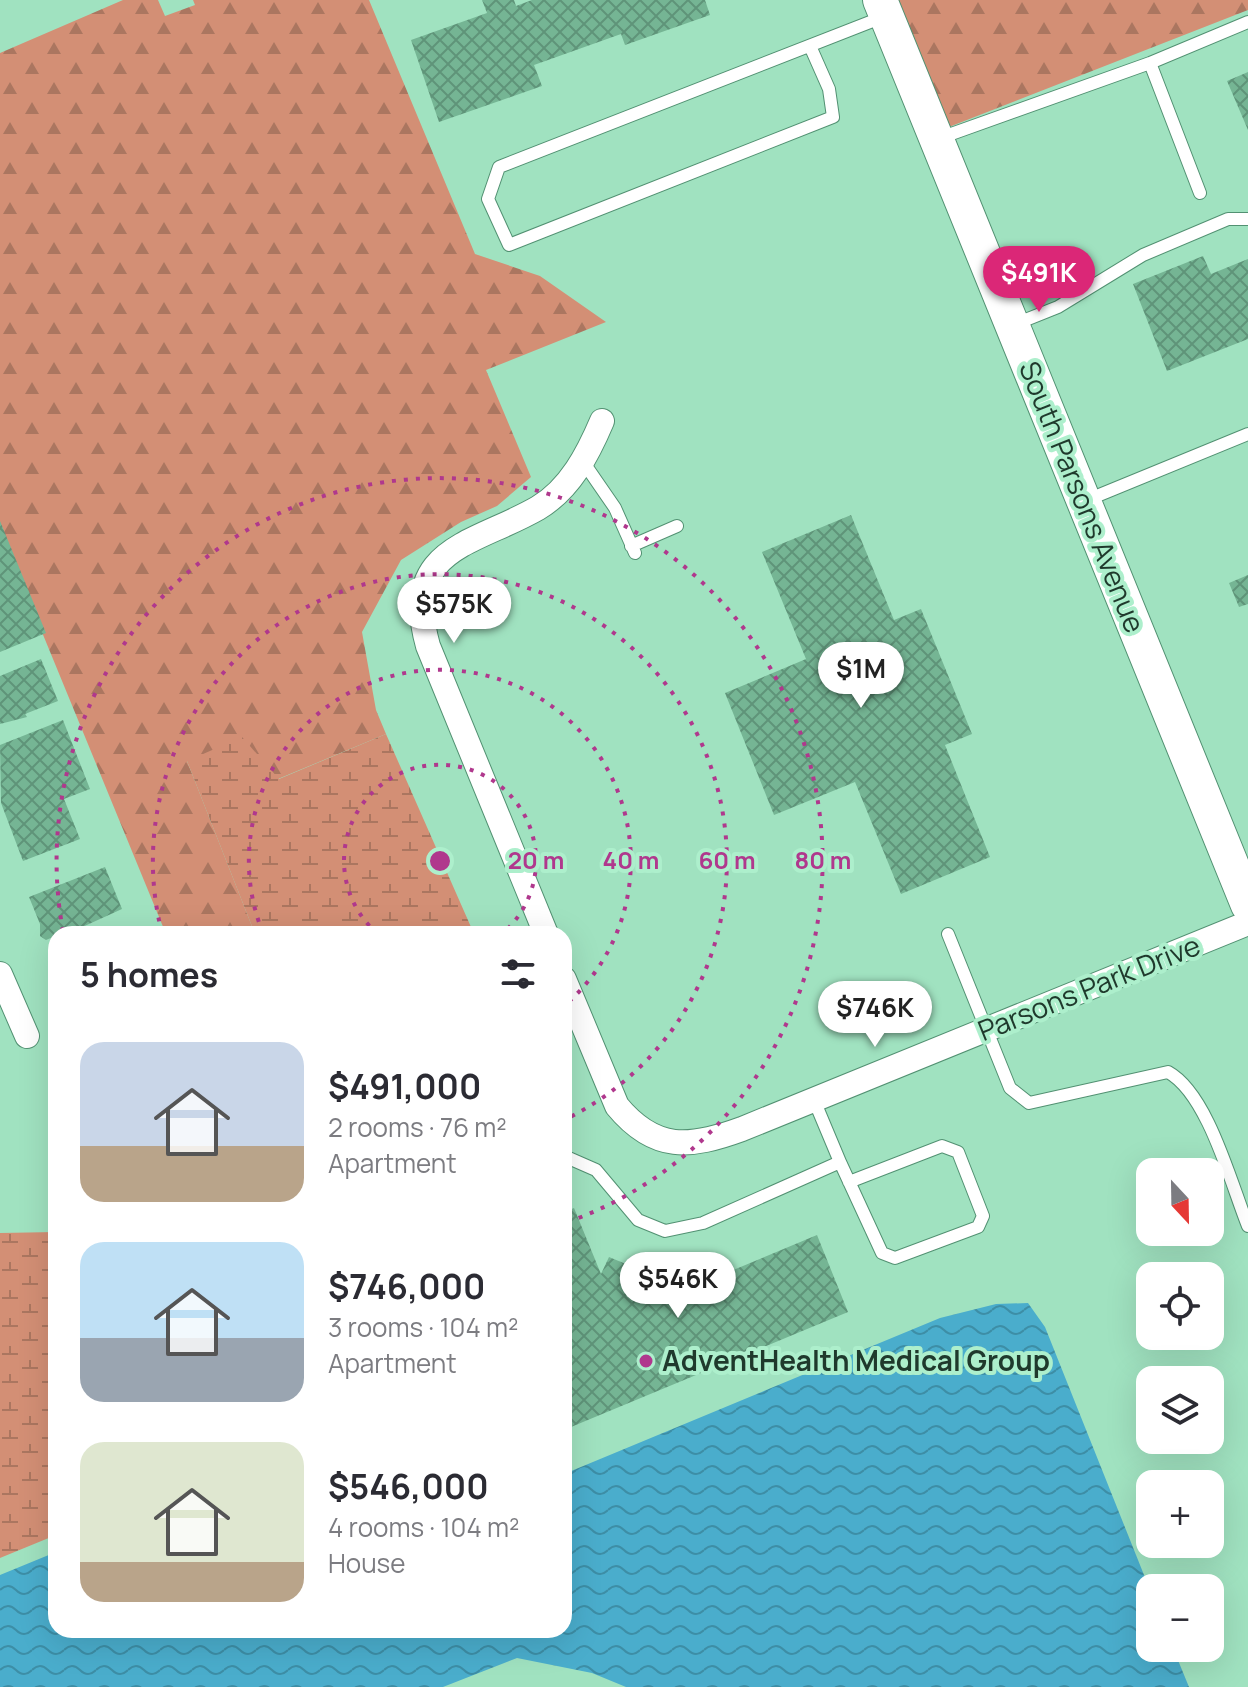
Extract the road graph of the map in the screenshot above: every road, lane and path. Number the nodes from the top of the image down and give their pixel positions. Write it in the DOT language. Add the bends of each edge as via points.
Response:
graph roads {
  1 [pos="883,8"];
  2 [pos="1248,22"];
  3 [pos="810,46"];
  4 [pos="1150,63"];
  5 [pos="937,139"];
  6 [pos="1200,193"];
  7 [pos="1248,219"];
  8 [pos="1012,326"];
  9 [pos="602,421"];
  10 [pos="1248,434"];
  11 [pos="584,463"];
  12 [pos="1084,502"];
  13 [pos="677,526"];
  14 [pos="1247,903"];
  15 [pos="543,926"];
  16 [pos="948,934"];
  17 [pos="0,974"];
  18 [pos="572,998"];
  19 [pos="986,1030"];
  20 [pos="27,1036"];
  21 [pos="814,1100"];
  22 [pos="572,1160"];
  23 [pos="840,1162"];
  24 [pos="849,1182"];
  25 [pos="1248,1226"];
  1 -- 3 [label="lane"];
  1 -- 5 [label="street, South Parsons Avenue"];
  2 -- 4 [label="lane"];
  3 -- 3 [label="lane" via="499,167 488,199 509,245 833,117 829,89"];
  4 -- 5 [label="lane"];
  4 -- 6 [label="lane"];
  5 -- 8 [label="street, South Parsons Avenue"];
  7 -- 8 [label="lane" via="1228,219 1143,255 1058,307"];
  8 -- 12 [label="street, South Parsons Avenue"];
  9 -- 11 [label="street"];
  10 -- 12 [label="lane"];
  11 -- 13 [label="lane" via="615,508 633,550"];
  11 -- 15 [label="street" via="540,507 453,548 422,595 428,646"];
  12 -- 14 [label="street, South Parsons Avenue"];
  14 -- 19 [label="street, Parsons Park Drive"];
  16 -- 19 [label="lane"];
  17 -- 20 [label="street"];
  18 -- 21 [label="street, Parsons Park Drive" via="617,1106 649,1135 691,1144 712,1140"];
  19 -- 21 [label="street, Parsons Park Drive"];
  19 -- 25 [label="lane" via="1010,1088 1029,1103 1168,1072 1180,1079 1201,1110"];
  21 -- 23 [label="lane"];
  22 -- 23 [label="lane" via="596,1170 638,1220 665,1231 703,1223"];
  23 -- 24 [label="lane"];
  24 -- 24 [label="lane" via="882,1253 895,1258 978,1227 983,1216 958,1152 942,1146"];
}
